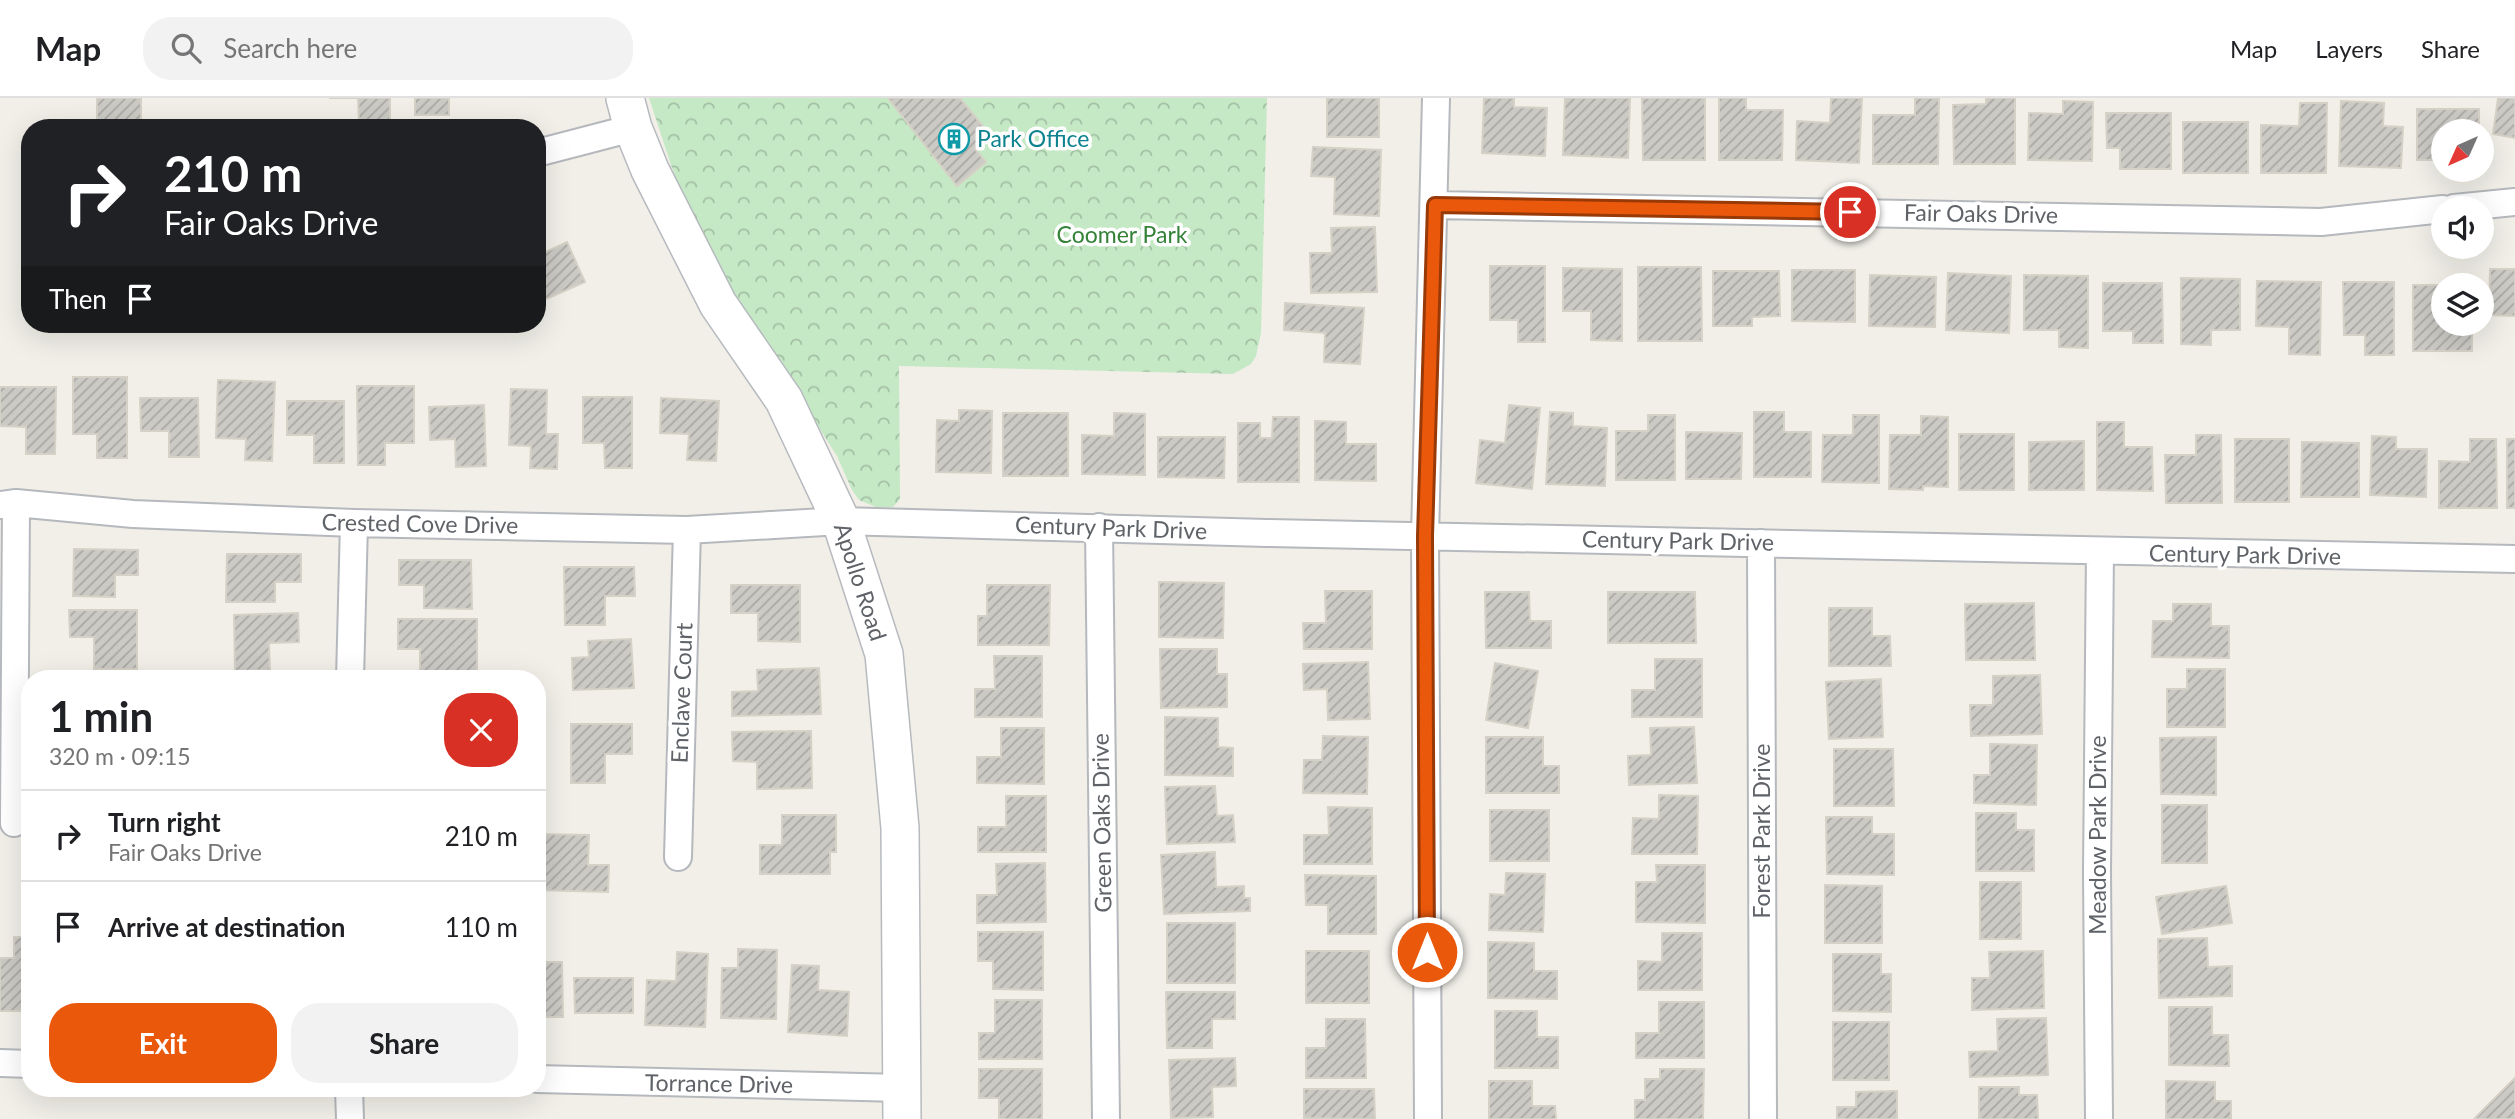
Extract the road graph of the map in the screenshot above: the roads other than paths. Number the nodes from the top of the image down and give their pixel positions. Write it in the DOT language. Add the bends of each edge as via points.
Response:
graph roads {
  1 [pos="1436,98"];
  2 [pos="629,113"];
  3 [pos="546,149"];
  4 [pos="2515,202"];
  5 [pos="2494,204"];
  6 [pos="1435,205"];
  7 [pos="2431,210"];
  8 [pos="8,504"];
  9 [pos="841,521"];
  10 [pos="354,523"];
  11 [pos="1098,527"];
  12 [pos="687,530"];
  13 [pos="1425,536"];
  14 [pos="1761,543"];
  15 [pos="2100,551"];
  16 [pos="2515,559"];
  17 [pos="350,670"];
  18 [pos="14,823"];
  19 [pos="678,857"];
  20 [pos="0,1063"];
  21 [pos="21,1064"];
  22 [pos="546,1080"];
  23 [pos="349,1097"];
  24 [pos="901,1103"];
  25 [pos="350,1119"];
  26 [pos="1106,1119"];
  27 [pos="1428,1119"];
  28 [pos="1763,1119"];
  29 [pos="2099,1119"];
  1 -- 6 [label="street"];
  2 -- 3 [label="street"];
  2 -- 9 [label="street, Apollo Road" via="650,170 718,304 784,400"];
  4 -- 5 [label="street"];
  6 -- 7 [label="street, Fair Oaks Drive" via="2321,222"];
  6 -- 13 [label="street"];
  8 -- 10 [label="street, Crested Cove Drive"];
  8 -- 18 [label="street"];
  9 -- 11 [label="street, Century Park Drive"];
  9 -- 12 [label="street, Crested Cove Drive"];
  9 -- 24 [label="street, Apollo Road" via="884,654 901,828"];
  10 -- 12 [label="street, Crested Cove Drive"];
  10 -- 17 [label="street"];
  11 -- 13 [label="street, Century Park Drive"];
  11 -- 26 [label="street, Green Oaks Drive"];
  12 -- 19 [label="street, Enclave Court"];
  13 -- 14 [label="street, Century Park Drive"];
  13 -- 27 [label="street"];
  14 -- 15 [label="street, Century Park Drive"];
  14 -- 28 [label="street, Forest Park Drive"];
  15 -- 16 [label="street, Century Park Drive"];
  15 -- 29 [label="street, Meadow Park Drive"];
  20 -- 21 [label="street"];
  22 -- 24 [label="street, Torrance Drive"];
  23 -- 25 [label="street"];
}
